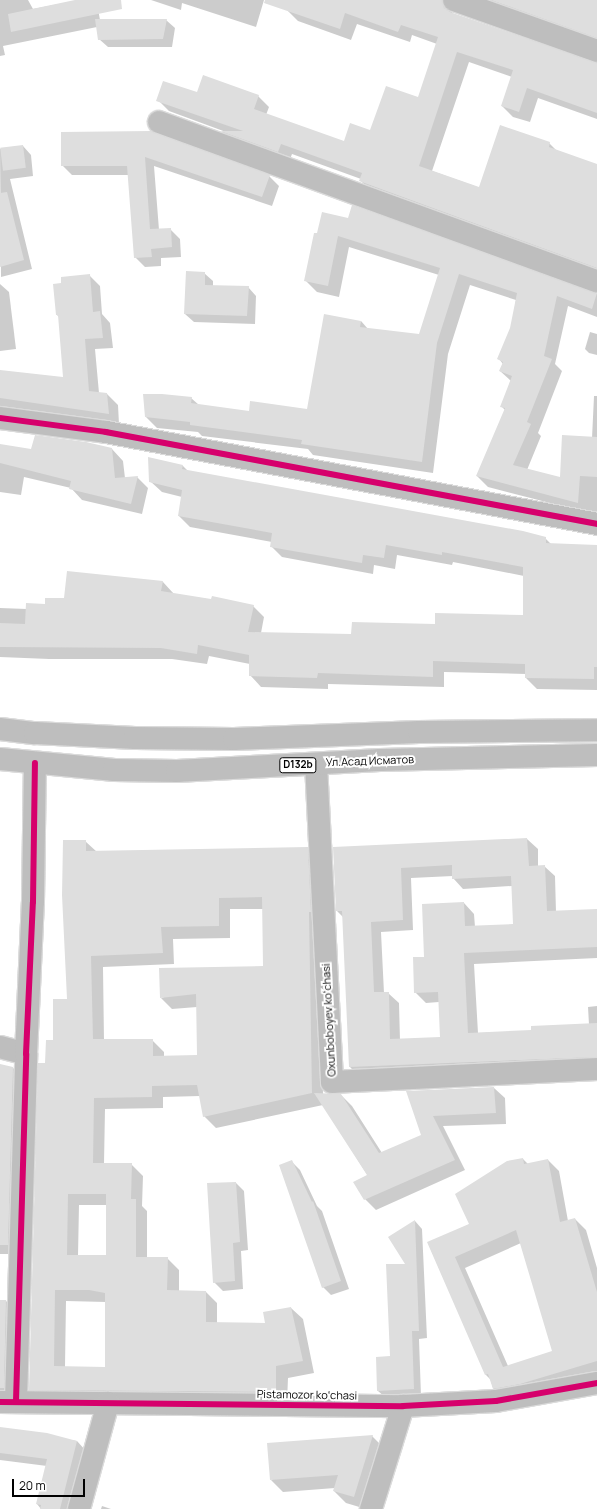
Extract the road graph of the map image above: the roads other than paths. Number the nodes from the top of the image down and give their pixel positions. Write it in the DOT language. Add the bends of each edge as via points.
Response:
graph roads {
  1 [pos="454,0"];
  2 [pos="597,51"];
  3 [pos="160,122"];
  4 [pos="597,281"];
  5 [pos="0,418"];
  6 [pos="597,524"];
  7 [pos="0,728"];
  8 [pos="597,730"];
  9 [pos="597,755"];
  10 [pos="0,759"];
  11 [pos="35,763"];
  12 [pos="316,764"];
  13 [pos="0,1047"];
  14 [pos="26,1054"];
  15 [pos="597,1069"];
  16 [pos="597,1382"];
  17 [pos="8,1401"];
  18 [pos="108,1403"];
  19 [pos="404,1406"];
  20 [pos="79,1509"];
  21 [pos="371,1509"];
  1 -- 2 [label="street"];
  3 -- 4 [label="street"];
  5 -- 6 [label="street" via="106,432"];
  7 -- 8 [label="street" via="35,733 234,739 419,732"];
  9 -- 12 [label="street, Ул.Асад Исматов / D132b"];
  10 -- 11 [label="street, Ул.Асад Исматов / D132b"];
  11 -- 12 [label="street, Ул.Асад Исматов / D132b" via="114,770 177,771"];
  11 -- 14 [label="street" via="33,902"];
  12 -- 15 [label="street, Oxunboboyev koʻchasi" via="332,1082"];
  13 -- 14 [label="street"];
  14 -- 17 [label="street"];
  16 -- 19 [label="street, Pistamozor koʻchasi" via="496,1401"];
  17 -- 18 [label="street, Pistamozor koʻchasi"];
  18 -- 19 [label="street, Pistamozor koʻchasi"];
  18 -- 20 [label="street"];
  19 -- 21 [label="street"];
}
